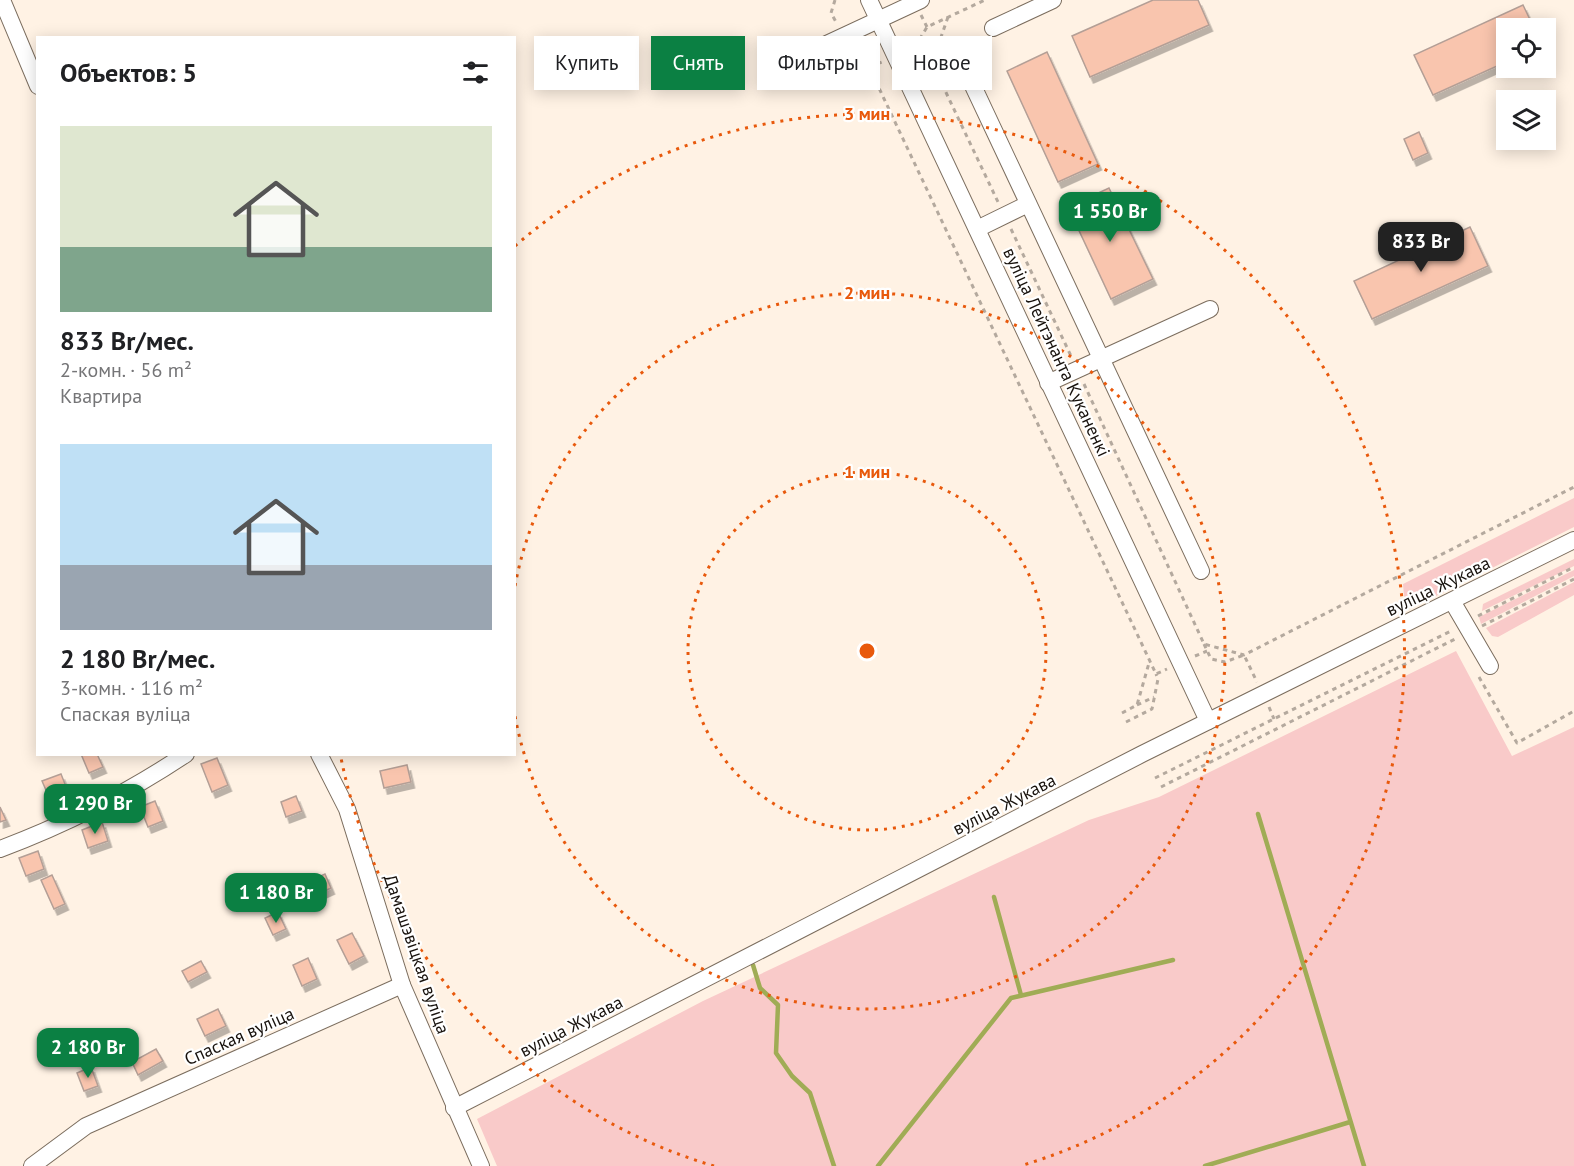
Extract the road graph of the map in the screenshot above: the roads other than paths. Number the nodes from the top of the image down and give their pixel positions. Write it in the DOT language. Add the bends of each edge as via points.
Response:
graph roads {
  1 [pos="2,0"];
  2 [pos="869,0"];
  3 [pos="921,0"];
  4 [pos="1053,0"];
  5 [pos="878,21"];
  6 [pos="993,28"];
  7 [pos="844,36"];
  8 [pos="36,81"];
  9 [pos="975,90"];
  10 [pos="1028,204"];
  11 [pos="977,229"];
  12 [pos="1210,309"];
  13 [pos="1100,359"];
  14 [pos="1048,383"];
  15 [pos="1574,540"];
  16 [pos="1201,571"];
  17 [pos="1452,601"];
  18 [pos="1482,667"];
  19 [pos="1208,721"];
  20 [pos="183,756"];
  21 [pos="320,756"];
  22 [pos="0,849"];
  23 [pos="402,985"];
  24 [pos="454,1108"];
  25 [pos="32,1166"];
  26 [pos="481,1166"];
  1 -- 8 [label="street"];
  2 -- 5 [label="street, вуліца Лейтэнанта Куканенкі"];
  3 -- 5 [label="street"];
  4 -- 6 [label="street"];
  5 -- 7 [label="street"];
  5 -- 11 [label="street, вуліца Лейтэнанта Куканенкі"];
  9 -- 10 [label="street"];
  10 -- 11 [label="street"];
  10 -- 13 [label="street"];
  11 -- 14 [label="street, вуліца Лейтэнанта Куканенкі"];
  12 -- 13 [label="street"];
  13 -- 14 [label="street"];
  13 -- 16 [label="street"];
  14 -- 19 [label="street, вуліца Лейтэнанта Куканенкі"];
  15 -- 17 [label="street, вуліца Жукава"];
  17 -- 18 [label="street"];
  17 -- 19 [label="street, вуліца Жукава"];
  19 -- 24 [label="street, вуліца Жукава"];
  20 -- 22 [label="street" via="135,789 55,828"];
  21 -- 23 [label="street, Дамашэвіцкая вуліца" via="347,809"];
  23 -- 24 [label="street, Дамашэвіцкая вуліца"];
  23 -- 25 [label="street, Спаская вуліца" via="86,1126"];
  24 -- 26 [label="street, Дамашэвіцкая вуліца"];
}
